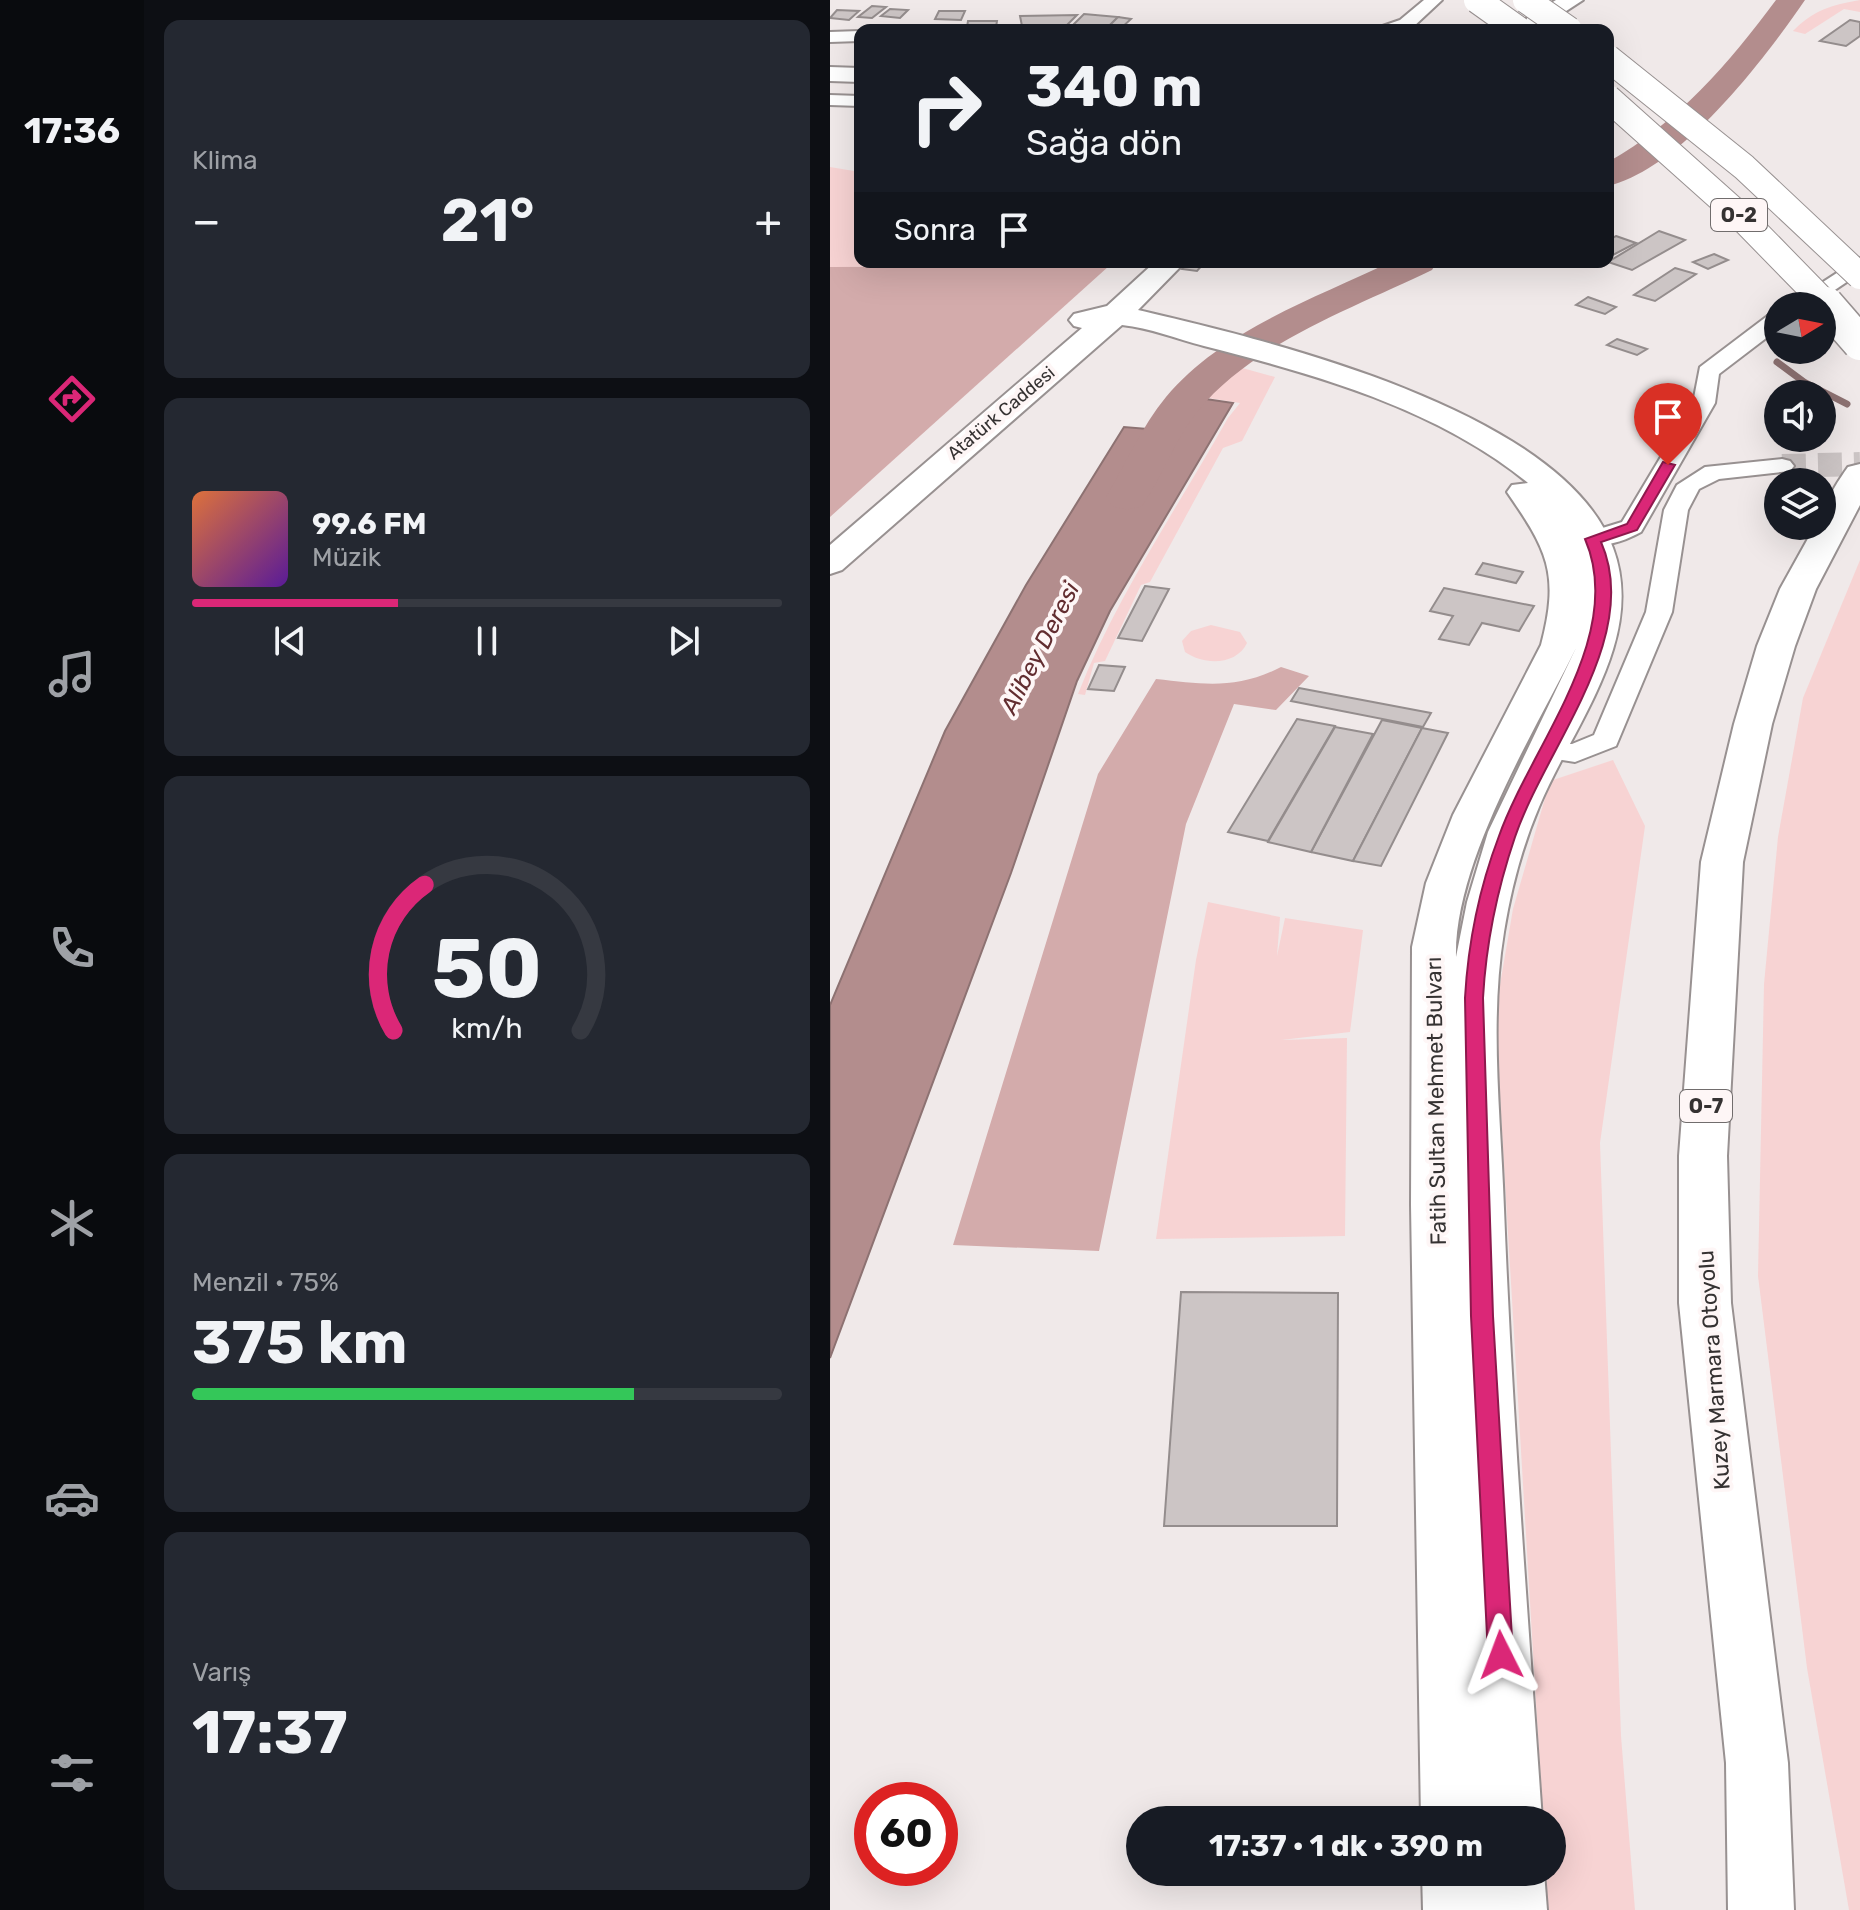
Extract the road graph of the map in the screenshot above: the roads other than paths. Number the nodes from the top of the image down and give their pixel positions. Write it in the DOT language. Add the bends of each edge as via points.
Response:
graph roads {
  1 [pos="1434,0"];
  2 [pos="1477,0"];
  3 [pos="1526,0"];
  4 [pos="1548,0"];
  5 [pos="1572,0"];
  6 [pos="1406,24"];
  7 [pos="1504,24"];
  8 [pos="1511,24"];
  9 [pos="1530,24"];
  10 [pos="1560,24"];
  11 [pos="854,36"];
  12 [pos="830,37"];
  13 [pos="1614,63"];
  14 [pos="830,74"];
  15 [pos="854,75"];
  16 [pos="830,83"];
  17 [pos="854,84"];
  18 [pos="830,100"];
  19 [pos="854,101"];
  20 [pos="1614,103"];
  21 [pos="1860,264"];
  22 [pos="1158,268"];
  23 [pos="1860,276"];
  24 [pos="1138,277"];
  25 [pos="1818,292"];
  26 [pos="1102,319"];
  27 [pos="1764,330"];
  28 [pos="1195,342"];
  29 [pos="1860,343"];
  30 [pos="1291,366"];
  31 [pos="1051,369"];
  32 [pos="1668,465"];
  33 [pos="1782,466"];
  34 [pos="1860,474"];
  35 [pos="1703,475"];
  36 [pos="830,534"];
  37 [pos="1592,539"];
  38 [pos="830,563"];
  39 [pos="1536,729"];
  40 [pos="1757,1763"];
  41 [pos="1453,1806"];
  42 [pos="1509,1806"];
  43 [pos="1455,1886"];
  44 [pos="1513,1886"];
  45 [pos="1456,1910"];
  46 [pos="1514,1910"];
  47 [pos="1761,1910"];
  48 [pos="1791,1910"];
  1 -- 6 [label="street"];
  2 -- 8 [label="main road, bridge"];
  3 -- 10 [label="main road, bridge"];
  4 -- 7 [label="main road"];
  5 -- 9 [label="main road"];
  11 -- 12 [label="street"];
  13 -- 23 [label="main road, O-2, bridge" via="1744,167"];
  14 -- 15 [label="main road"];
  16 -- 17 [label="main road"];
  18 -- 19 [label="street"];
  20 -- 29 [label="main road, O-2, bridge" via="1747,223"];
  21 -- 25 [label="street"];
  22 -- 24 [label="main road, Atatürk Caddesi"];
  24 -- 26 [label="main road, Atatürk Caddesi"];
  24 -- 28 [label="main road" via="1153,308"];
  26 -- 28 [label="main road, Fatih Sultan Mehmet Bulvarı"];
  26 -- 31 [label="main road, Atatürk Caddesi"];
  26 -- 36 [label="main road, Atatürk Caddesi" via="892,476"];
  27 -- 32 [label="street" via="1708,372 1704,403"];
  28 -- 30 [label="main road, Fatih Sultan Mehmet Bulvarı"];
  28 -- 31 [label="main road" via="1118,344"];
  30 -- 37 [label="main road, Fatih Sultan Mehmet Bulvarı" via="1412,404 1484,437 1549,483"];
  30 -- 39 [label="main road, Fatih Sultan Mehmet Bulvarı" via="1453,439 1516,483 1539,508 1567,563 1569,592 1567,619"];
  31 -- 38 [label="main road, Atatürk Caddesi"];
  32 -- 35 [label="street"];
  32 -- 37 [label="street" via="1632,527"];
  33 -- 35 [label="street"];
  34 -- 40 [label="main road, Kuzey Marmara Otoyolu / O-7" via="1798,589 1776,646 1722,862 1703,1156 1705,1303"];
  35 -- 39 [label="street" via="1689,485 1676,510 1659,612 1606,740 1575,753"];
  37 -- 39 [label="main road, Fatih Sultan Mehmet Bulvarı" via="1605,591 1597,643"];
  39 -- 41 [label="main road, Fatih Sultan Mehmet Bulvarı" via="1473,815 1452,870 1434,947"];
  39 -- 42 [label="main road, Fatih Sultan Mehmet Bulvarı" via="1476,957 1474,998 1482,1316"];
  40 -- 47 [label="main road"];
  40 -- 48 [label="main road"];
  43 -- 45 [label="main road"];
  44 -- 46 [label="main road"];
}
